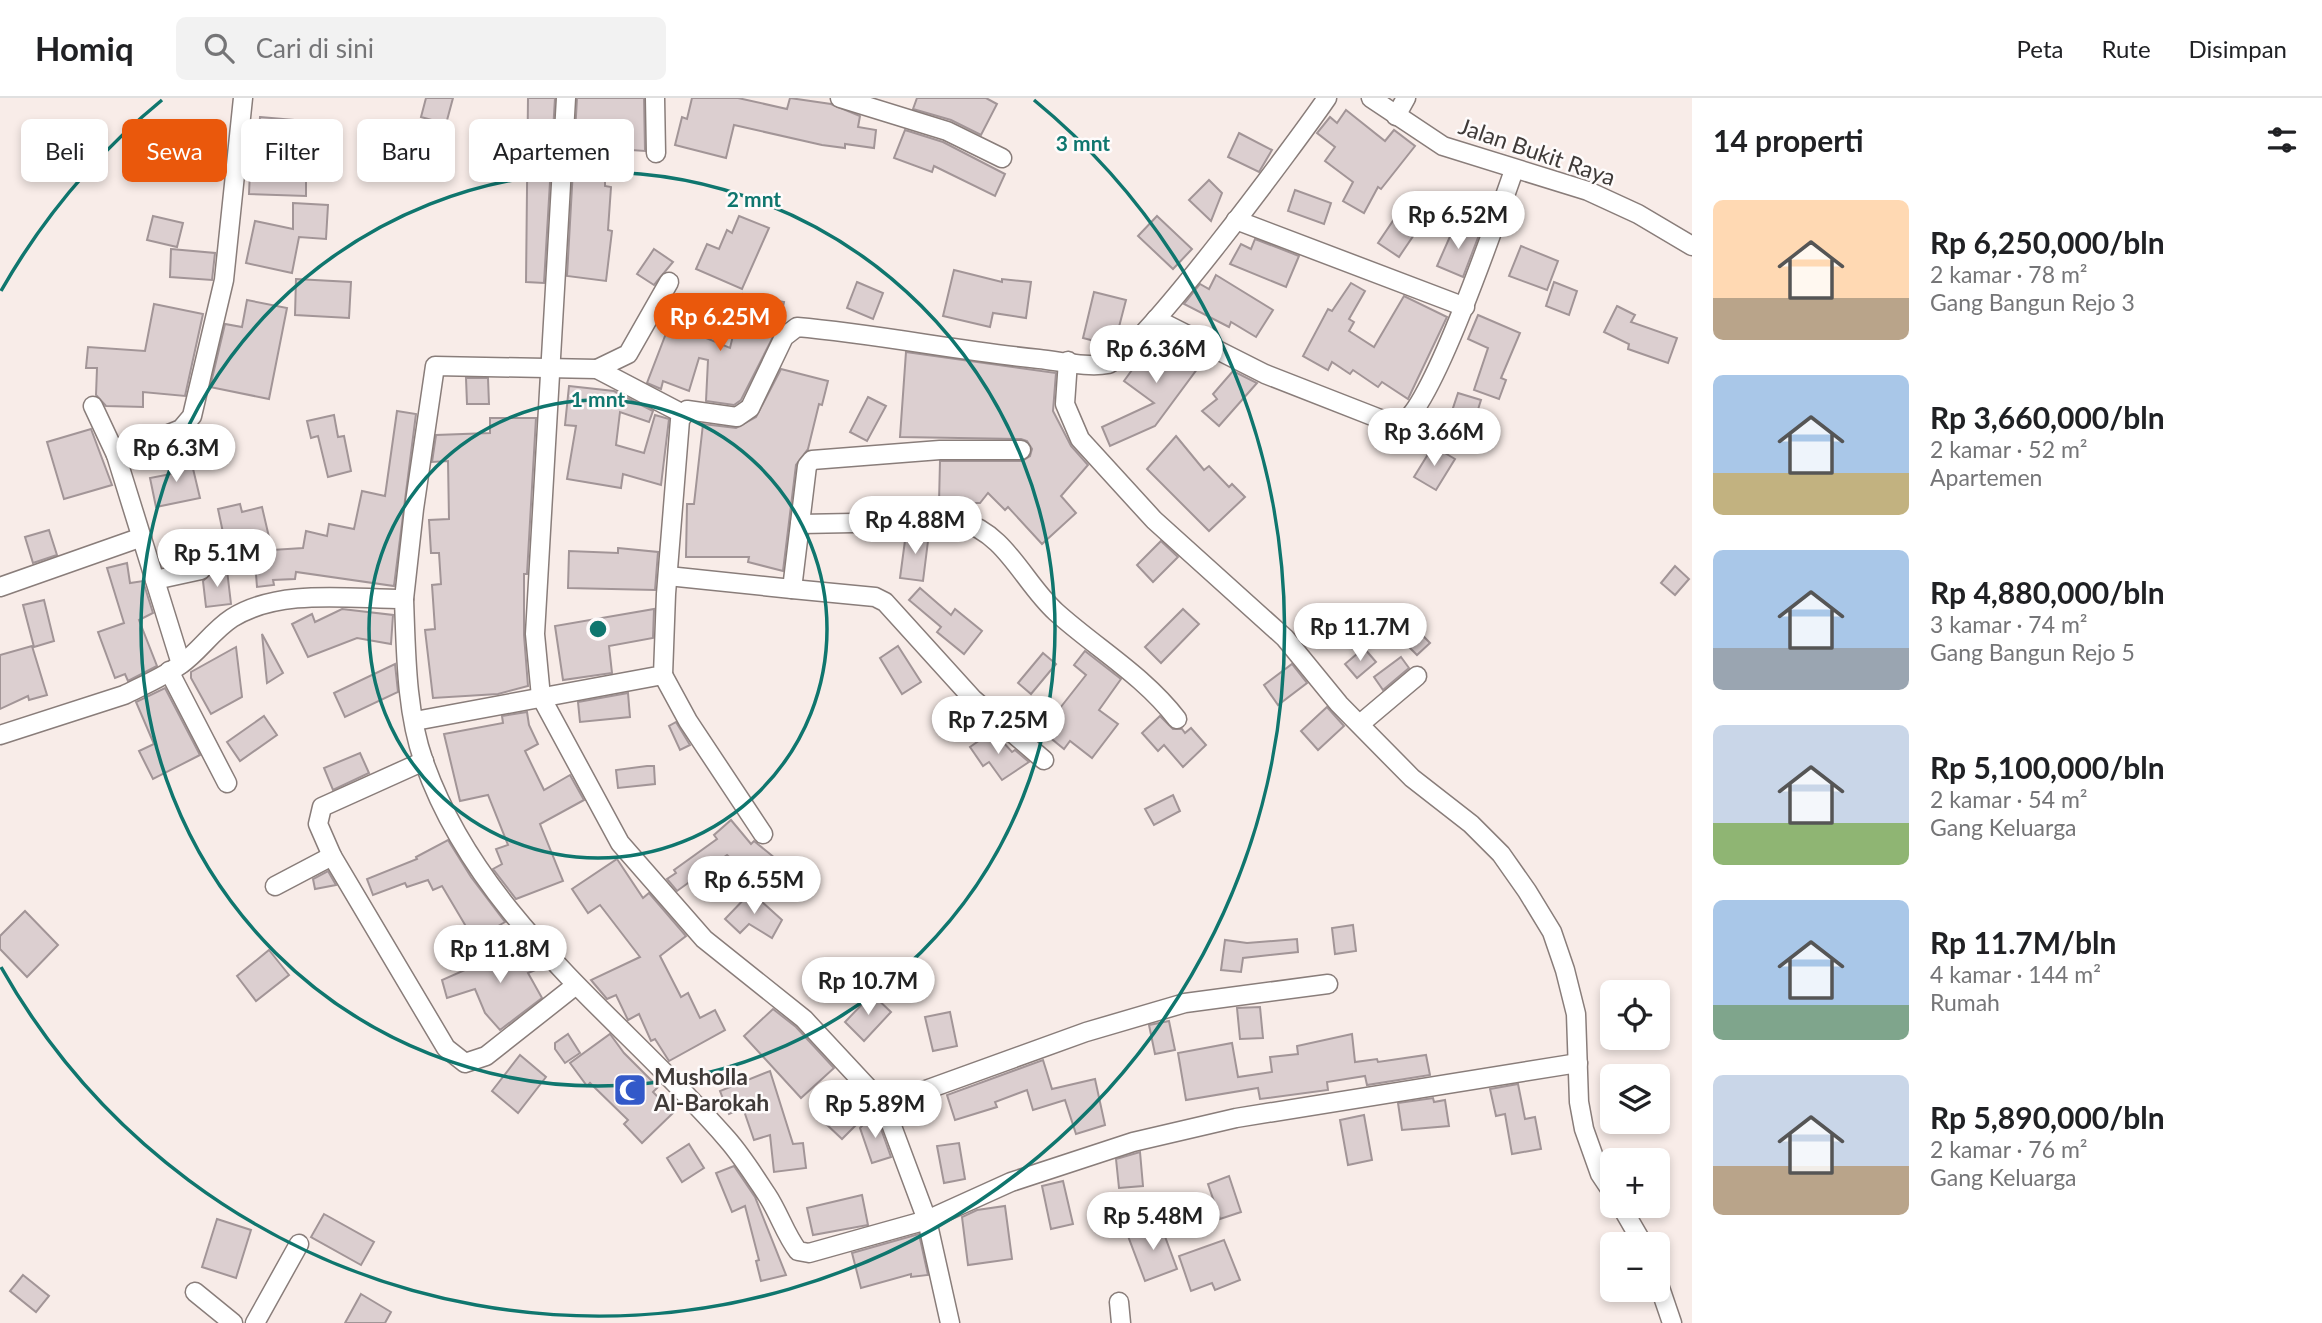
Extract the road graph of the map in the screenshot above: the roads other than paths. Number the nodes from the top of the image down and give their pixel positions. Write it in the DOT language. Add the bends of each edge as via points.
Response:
graph roads {
  1 [pos="243,98"];
  2 [pos="566,98"];
  3 [pos="654,98"];
  4 [pos="840,98"];
  5 [pos="1327,98"];
  6 [pos="1371,98"];
  7 [pos="1406,98"];
  8 [pos="1396,116"];
  9 [pos="656,153"];
  10 [pos="1002,158"];
  11 [pos="1514,170"];
  12 [pos="1236,219"];
  13 [pos="1692,246"];
  14 [pos="669,282"];
  15 [pos="1465,307"];
  16 [pos="1156,319"];
  17 [pos="1068,361"];
  18 [pos="551,366"];
  19 [pos="597,369"];
  20 [pos="93,407"];
  21 [pos="683,414"];
  22 [pos="1021,450"];
  23 [pos="116,456"];
  24 [pos="800,524"];
  25 [pos="142,537"];
  26 [pos="201,570"];
  27 [pos="668,576"];
  28 [pos="155,580"];
  29 [pos="0,587"];
  30 [pos="792,589"];
  31 [pos="404,600"];
  32 [pos="175,668"];
  33 [pos="663,675"];
  34 [pos="1417,676"];
  35 [pos="541,697"];
  36 [pos="1177,719"];
  37 [pos="415,721"];
  38 [pos="1360,724"];
  39 [pos="0,735"];
  40 [pos="1044,760"];
  41 [pos="424,761"];
  42 [pos="226,783"];
  43 [pos="763,834"];
  44 [pos="332,856"];
  45 [pos="275,886"];
  46 [pos="1328,984"];
  47 [pos="576,985"];
  48 [pos="1578,1063"];
  49 [pos="884,1105"];
  50 [pos="1600,1174"];
  51 [pos="927,1220"];
  52 [pos="299,1244"];
  53 [pos="195,1292"];
  54 [pos="1119,1302"];
  55 [pos="1665,1302"];
  56 [pos="233,1323"];
  57 [pos="256,1323"];
  58 [pos="950,1323"];
  59 [pos="1121,1323"];
  60 [pos="1672,1323"];
  1 -- 23 [label="street" via="224,280 192,416 181,429"];
  2 -- 18 [label="street"];
  3 -- 9 [label="street"];
  4 -- 10 [label="street" via="947,131"];
  5 -- 12 [label="street"];
  6 -- 8 [label="street, Jalan Bukit Raya"];
  7 -- 8 [label="street"];
  8 -- 11 [label="street, Jalan Bukit Raya" via="1443,146"];
  11 -- 13 [label="street, Jalan Bukit Raya" via="1588,191"];
  11 -- 15 [label="street"];
  12 -- 15 [label="street"];
  12 -- 16 [label="street"];
  14 -- 19 [label="street" via="628,354"];
  15 -- 16 [label="street" via="1417,407 1405,421 1393,424 1265,374"];
  16 -- 17 [label="street" via="1117,360 1107,364"];
  17 -- 21 [label="street" via="966,352 797,327 784,337 743,415 695,410"];
  17 -- 38 [label="street" via="1065,404 1080,439 1154,520 1285,638"];
  18 -- 19 [label="street"];
  18 -- 31 [label="street" via="435,366"];
  18 -- 35 [label="street" via="536,634"];
  19 -- 21 [label="street"];
  20 -- 23 [label="street"];
  21 -- 27 [label="street"];
  22 -- 24 [label="street" via="940,450 811,460"];
  23 -- 25 [label="street"];
  24 -- 30 [label="street"];
  24 -- 36 [label="street" via="960,521 978,525 1054,610 1134,674"];
  25 -- 28 [label="street"];
  25 -- 29 [label="street"];
  26 -- 28 [label="street"];
  27 -- 30 [label="street"];
  27 -- 33 [label="street"];
  28 -- 32 [label="street"];
  30 -- 40 [label="street" via="875,597 885,602 973,699"];
  31 -- 32 [label="street" via="269,603 230,619"];
  31 -- 37 [label="street" via="406,661"];
  32 -- 39 [label="street" via="124,695"];
  32 -- 42 [label="street"];
  33 -- 35 [label="street"];
  33 -- 43 [label="street"];
  34 -- 38 [label="street"];
  35 -- 37 [label="street"];
  35 -- 49 [label="street" via="620,843 660,891 704,939 804,1019"];
  37 -- 41 [label="street"];
  38 -- 48 [label="street" via="1412,778 1501,854 1527,891 1552,932 1566,970 1576,1014"];
  41 -- 44 [label="street" via="322,807 318,824"];
  41 -- 47 [label="street" via="481,869"];
  44 -- 45 [label="street"];
  44 -- 47 [label="street" via="446,1048 457,1059 465,1063 486,1056"];
  46 -- 49 [label="street" via="1185,1003 1086,1032"];
  47 -- 51 [label="street" via="728,1140 768,1196 798,1251 809,1253"];
  48 -- 50 [label="street" via="1584,1129"];
  48 -- 51 [label="street" via="1236,1118 1133,1142 1012,1182"];
  49 -- 51 [label="street"];
  51 -- 58 [label="street"];
  52 -- 57 [label="street"];
  53 -- 56 [label="street"];
  54 -- 59 [label="street"];
  55 -- 60 [label="street"];
}
